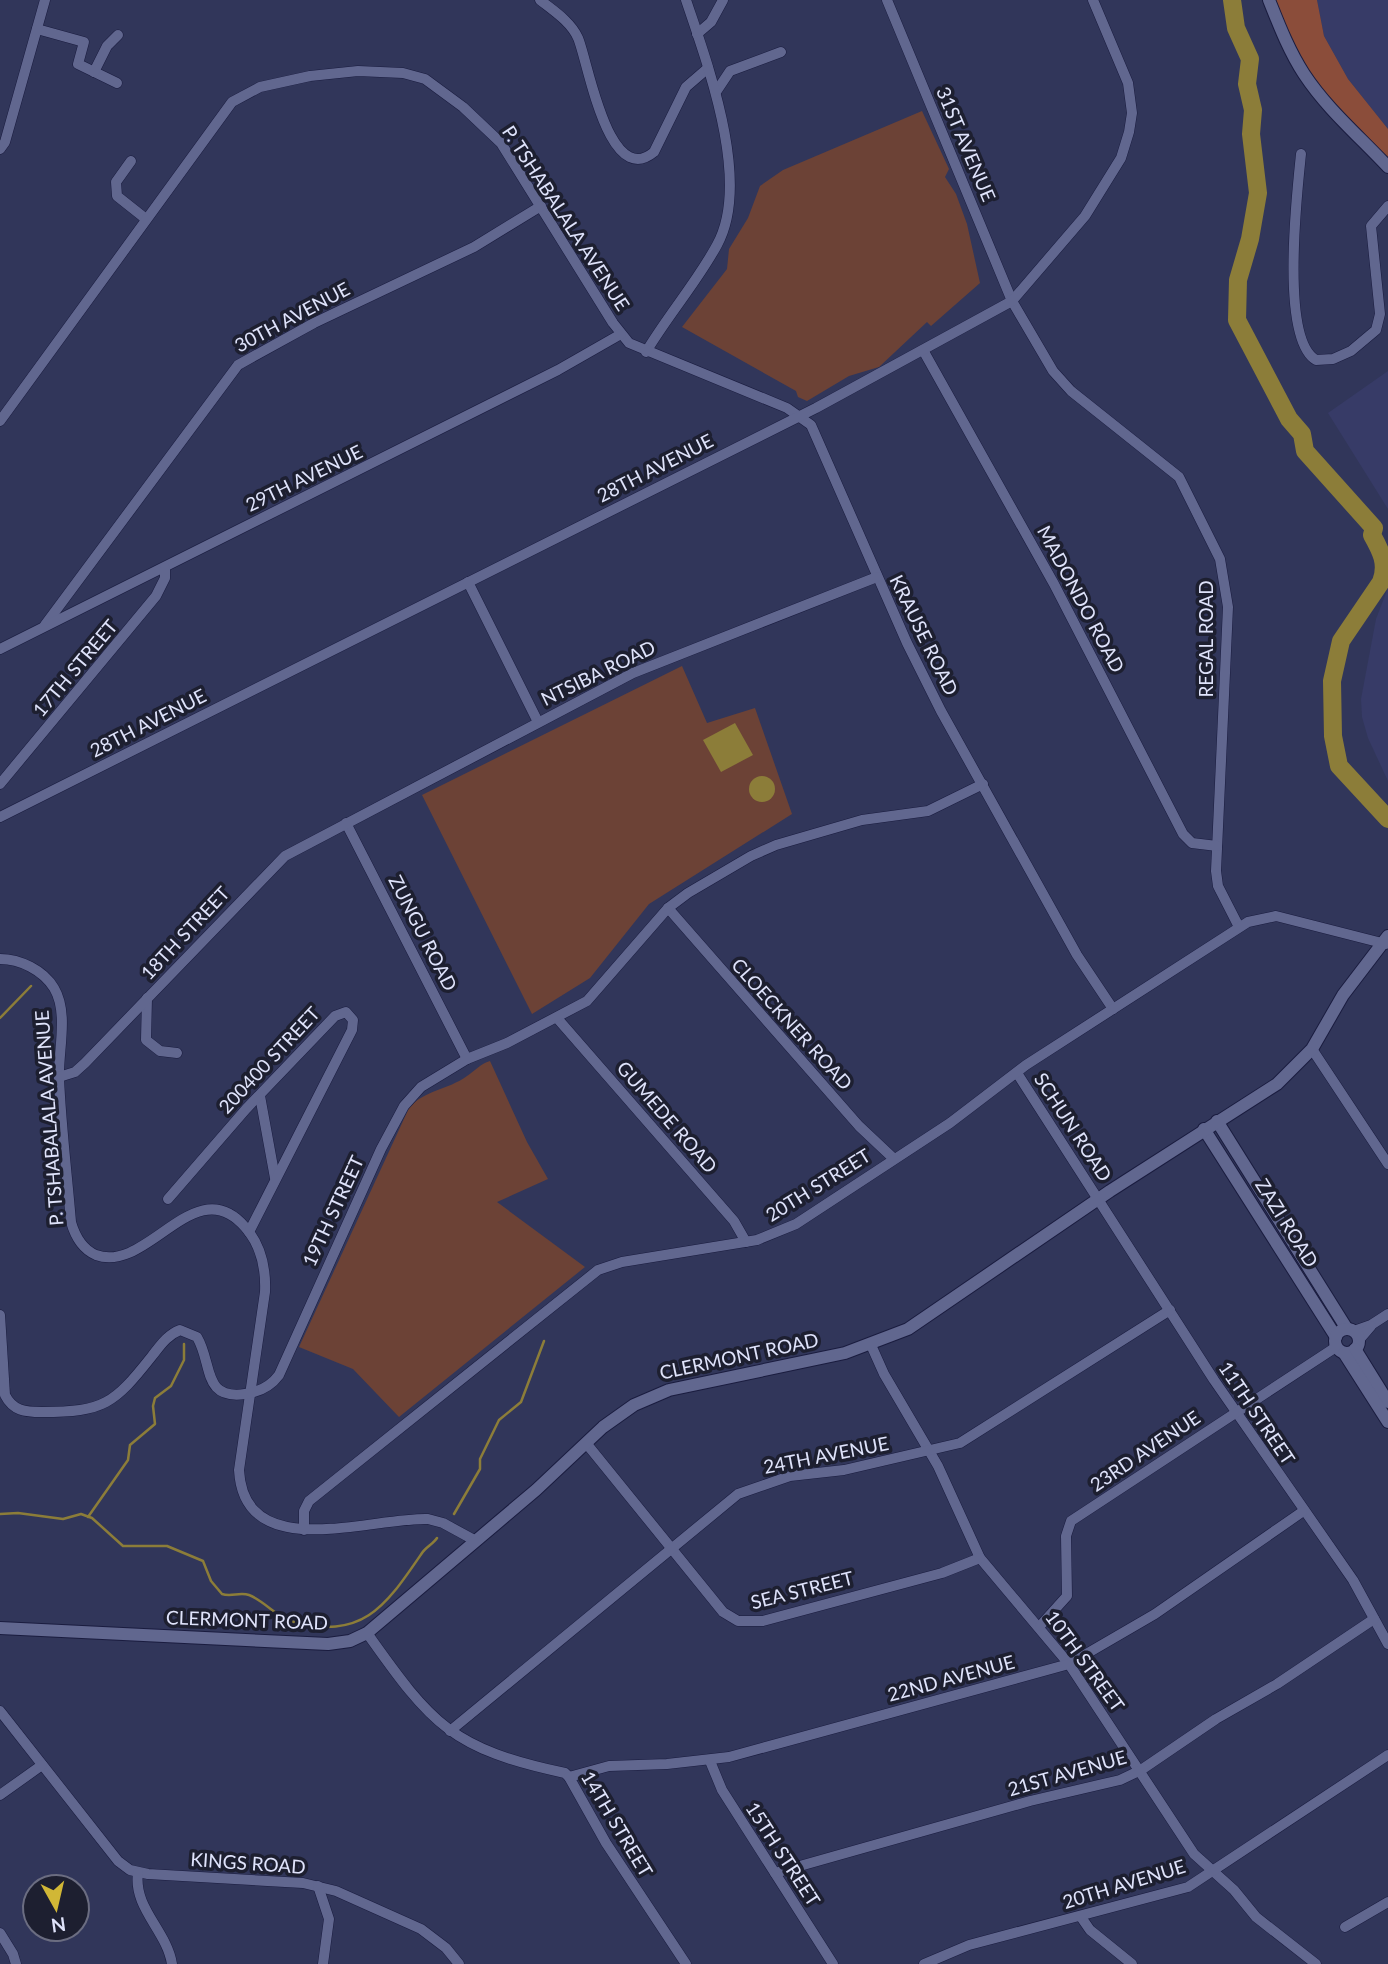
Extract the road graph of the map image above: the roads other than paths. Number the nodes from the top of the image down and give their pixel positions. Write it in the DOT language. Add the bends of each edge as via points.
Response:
graph roads {
  1 [pos="45,0"];
  2 [pos="540,0"];
  3 [pos="686,0"];
  4 [pos="723,0"];
  5 [pos="887,0"];
  6 [pos="1093,0"];
  7 [pos="1269,0"];
  8 [pos="37,29"];
  9 [pos="697,34"];
  10 [pos="118,35"];
  11 [pos="781,52"];
  12 [pos="708,68"];
  13 [pos="94,72"];
  14 [pos="117,83"];
  15 [pos="716,92"];
  16 [pos="0,149"];
  17 [pos="1301,154"];
  18 [pos="131,161"];
  19 [pos="1388,167"];
  20 [pos="541,206"];
  21 [pos="1388,206"];
  22 [pos="146,219"];
  23 [pos="1012,301"];
  24 [pos="621,334"];
  25 [pos="923,350"];
  26 [pos="646,352"];
  27 [pos="800,414"];
  28 [pos="0,421"];
  29 [pos="164,568"];
  30 [pos="877,577"];
  31 [pos="468,582"];
  32 [pos="42,628"];
  33 [pos="0,649"];
  34 [pos="538,722"];
  35 [pos="0,784"];
  36 [pos="983,784"];
  37 [pos="0,817"];
  38 [pos="346,823"];
  39 [pos="1217,846"];
  40 [pos="668,908"];
  41 [pos="1239,927"];
  42 [pos="1386,941"];
  43 [pos="0,959"];
  44 [pos="147,998"];
  45 [pos="1113,1009"];
  46 [pos="557,1018"];
  47 [pos="1312,1049"];
  48 [pos="177,1053"];
  49 [pos="467,1059"];
  50 [pos="1017,1073"];
  51 [pos="59,1077"];
  52 [pos="260,1096"];
  53 [pos="1217,1121"];
  54 [pos="1204,1129"];
  55 [pos="893,1158"];
  56 [pos="1388,1164"];
  57 [pos="275,1179"];
  58 [pos="168,1199"];
  59 [pos="1099,1199"];
  60 [pos="249,1231"];
  61 [pos="746,1242"];
  62 [pos="1170,1310"];
  63 [pos="1388,1314"];
  64 [pos="0,1315"];
  65 [pos="1347,1341"];
  66 [pos="871,1345"];
  67 [pos="251,1393"];
  68 [pos="1388,1402"];
  69 [pos="1236,1410"];
  70 [pos="1388,1422"];
  71 [pos="586,1443"];
  72 [pos="930,1451"];
  73 [pos="1302,1512"];
  74 [pos="304,1530"];
  75 [pos="476,1541"];
  76 [pos="672,1549"];
  77 [pos="980,1558"];
  78 [pos="1374,1619"];
  79 [pos="1040,1626"];
  80 [pos="0,1628"];
  81 [pos="367,1633"];
  82 [pos="1388,1644"];
  83 [pos="1069,1664"];
  84 [pos="0,1711"];
  85 [pos="450,1731"];
  86 [pos="1388,1755"];
  87 [pos="710,1761"];
  88 [pos="42,1765"];
  89 [pos="1141,1770"];
  90 [pos="569,1777"];
  91 [pos="0,1795"];
  92 [pos="1213,1872"];
  93 [pos="138,1873"];
  94 [pos="775,1873"];
  95 [pos="318,1886"];
  96 [pos="1388,1902"];
  97 [pos="1081,1917"];
  98 [pos="1345,1927"];
  99 [pos="0,1933"];
  100 [pos="16,1964"];
  101 [pos="173,1964"];
  102 [pos="323,1964"];
  103 [pos="459,1964"];
  104 [pos="686,1964"];
  105 [pos="833,1964"];
  106 [pos="924,1964"];
  107 [pos="1132,1964"];
  108 [pos="1316,1964"];
  1 -- 8 [label="street"];
  2 -- 12 [label="street" via="578,37 609,138 634,156 647,157 654,152 686,87"];
  3 -- 9 [label="street"];
  4 -- 9 [label="street" via="711,22"];
  5 -- 23 [label="street, 31ST AVENUE"];
  6 -- 23 [label="street, 28TH AVENUE" via="1128,83 1129,132 1121,158 1085,216"];
  7 -- 19 [label="street" via="1292,54 1311,84"];
  8 -- 13 [label="street" via="84,42 77,63"];
  8 -- 16 [label="street"];
  9 -- 12 [label="street"];
  10 -- 13 [label="street"];
  11 -- 15 [label="street" via="730,71"];
  12 -- 15 [label="street"];
  13 -- 14 [label="street"];
  15 -- 26 [label="street" via="727,164 724,228"];
  17 -- 21 [label="street" via="1293,265 1303,345 1316,360 1351,351 1376,330 1380,314 1371,226"];
  18 -- 22 [label="street" via="116,183 117,196"];
  20 -- 22 [label="street, P. TSHABALALA AVENUE" via="491,132 435,85 403,73 358,71 280,82 239,96"];
  20 -- 24 [label="street, P. TSHABALALA AVENUE"];
  20 -- 32 [label="street, 30TH AVENUE" via="474,247 313,323 239,365"];
  22 -- 28 [label="street, P. TSHABALALA AVENUE"];
  23 -- 25 [label="street, 28TH AVENUE"];
  23 -- 39 [label="street, REGAL ROAD" via="1063,384 1179,477 1220,559 1228,607"];
  24 -- 26 [label="street, P. TSHABALALA AVENUE"];
  24 -- 29 [label="street, 29TH AVENUE" via="580,359"];
  25 -- 27 [label="street, 28TH AVENUE"];
  25 -- 39 [label="street, MADONDO ROAD" via="1054,584 1183,834 1192,843"];
  26 -- 27 [label="street"];
  27 -- 30 [label="street, KRAUSE ROAD" via="816,435"];
  27 -- 31 [label="street, 28TH AVENUE"];
  29 -- 32 [label="street, 29TH AVENUE"];
  29 -- 35 [label="street, 17TH STREET" via="165,578 156,596"];
  30 -- 34 [label="street, NTSIBA ROAD" via="670,656"];
  30 -- 36 [label="street, KRAUSE ROAD" via="935,699"];
  31 -- 34 [label="street"];
  31 -- 37 [label="street, 28TH AVENUE"];
  32 -- 33 [label="street, 29TH AVENUE"];
  34 -- 38 [label="street, NTSIBA ROAD"];
  36 -- 40 [label="street, 19TH STREET" via="928,811 862,820 776,845"];
  36 -- 45 [label="street, KRAUSE ROAD" via="1077,955"];
  38 -- 44 [label="street, 18TH STREET" via="272,867"];
  38 -- 49 [label="street, ZUNGU ROAD"];
  39 -- 41 [label="street, REGAL ROAD" via="1218,886"];
  40 -- 46 [label="street, 19TH STREET" via="595,995"];
  40 -- 55 [label="street, CLOECKNER ROAD" via="859,1126"];
  41 -- 42 [label="street, 20TH STREET" via="1260,917 1276,916"];
  41 -- 45 [label="street, 20TH STREET"];
  42 -- 47 [label="street, CLERMONT ROAD" via="1343,995"];
  43 -- 51 [label="street, P. TSHABALALA AVENUE" via="36,970 55,990 61,1011"];
  44 -- 48 [label="street" via="146,1040 160,1051"];
  44 -- 51 [label="street, 18TH STREET" via="79,1069"];
  45 -- 50 [label="street, 20TH STREET"];
  46 -- 49 [label="street, 19TH STREET"];
  46 -- 61 [label="street, GUMEDE ROAD" via="734,1221"];
  47 -- 53 [label="street, CLERMONT ROAD" via="1277,1084"];
  47 -- 56 [label="street"];
  49 -- 67 [label="street, 19TH STREET" via="421,1087 404,1106 336,1243 279,1375 270,1385"];
  50 -- 55 [label="street, 20TH STREET"];
  50 -- 59 [label="street, SCHUN ROAD"];
  51 -- 60 [label="street, P. TSHABALALA AVENUE" via="71,1222 89,1251 121,1257 201,1211 230,1215"];
  52 -- 57 [label="street"];
  52 -- 57 [label="street, 200400 STREET" via="335,1016 346,1012 352,1016 352,1030"];
  52 -- 58 [label="street, 200400 STREET"];
  53 -- 54 [label="street, CLERMONT ROAD"];
  53 -- 65 [label="street, ZAZI ROAD"];
  54 -- 59 [label="street, CLERMONT ROAD"];
  54 -- 65 [label="street, ZAZI ROAD"];
  55 -- 61 [label="street, 20TH STREET" via="796,1224"];
  57 -- 60 [label="street, 200400 STREET"];
  59 -- 62 [label="street, 11TH STREET"];
  59 -- 66 [label="street, CLERMONT ROAD" via="937,1311"];
  60 -- 67 [label="street" via="260,1252 266,1281"];
  61 -- 74 [label="street, 20TH STREET" via="614,1263 591,1275 309,1501"];
  62 -- 69 [label="street, 11TH STREET"];
  62 -- 72 [label="street, 24TH AVENUE" via="970,1439"];
  63 -- 65 [label="street, 23RD AVENUE"];
  64 -- 67 [label="street" via="5,1395 22,1411 102,1406 180,1330 197,1338 220,1391"];
  65 -- 68 [label="street, ZAZI ROAD"];
  65 -- 69 [label="street, 23RD AVENUE"];
  65 -- 70 [label="street, ZAZI ROAD"];
  66 -- 71 [label="street, CLERMONT ROAD" via="657,1394 622,1412"];
  66 -- 72 [label="street, 10TH STREET"];
  67 -- 74 [label="street" via="239,1470 242,1490 264,1519 287,1529"];
  69 -- 73 [label="street, 11TH STREET"];
  69 -- 79 [label="street, 23RD AVENUE" via="1071,1521 1066,1536 1067,1595"];
  71 -- 75 [label="street, CLERMONT ROAD"];
  71 -- 76 [label="street, SEA STREET"];
  72 -- 76 [label="street, 24TH AVENUE" via="844,1470 790,1476 747,1489"];
  72 -- 77 [label="street, 10TH STREET"];
  73 -- 78 [label="street, 11TH STREET" via="1353,1580"];
  73 -- 83 [label="street, 22ND AVENUE" via="1155,1614"];
  74 -- 75 [label="street" via="428,1519"];
  75 -- 81 [label="street, CLERMONT ROAD"];
  76 -- 77 [label="street, SEA STREET" via="723,1612 750,1623 942,1573"];
  76 -- 85 [label="street, 24TH AVENUE"];
  77 -- 79 [label="street, 10TH STREET"];
  78 -- 82 [label="street, 11TH STREET"];
  78 -- 89 [label="street, 21ST AVENUE"];
  79 -- 83 [label="street, 10TH STREET"];
  80 -- 81 [label="street, CLERMONT ROAD" via="328,1644"];
  81 -- 85 [label="street, 14TH STREET" via="423,1709"];
  83 -- 87 [label="street, 22ND AVENUE"];
  83 -- 89 [label="street, 10TH STREET"];
  84 -- 88 [label="street"];
  85 -- 90 [label="street, 14TH STREET" via="504,1759"];
  86 -- 92 [label="street, 20TH AVENUE"];
  87 -- 90 [label="street, 22ND AVENUE" via="609,1766"];
  87 -- 94 [label="street, 15TH STREET" via="722,1790"];
  88 -- 91 [label="street"];
  88 -- 93 [label="street" via="118,1861"];
  89 -- 92 [label="street, 10TH STREET" via="1194,1854"];
  89 -- 94 [label="street, 21ST AVENUE" via="1120,1780"];
  90 -- 104 [label="street, 14TH STREET" via="599,1832"];
  92 -- 97 [label="street, 20TH AVENUE" via="1188,1887"];
  92 -- 108 [label="street, 10TH STREET" via="1256,1917"];
  93 -- 95 [label="street, KINGS ROAD"];
  93 -- 101 [label="street" via="142,1902 167,1943"];
  94 -- 105 [label="street, 15TH STREET"];
  95 -- 102 [label="street" via="329,1919"];
  95 -- 103 [label="street, KINGS ROAD" via="421,1929"];
  96 -- 98 [label="street"];
  97 -- 106 [label="street, 20TH AVENUE" via="969,1945"];
  97 -- 107 [label="street"];
  99 -- 100 [label="street"];
}
